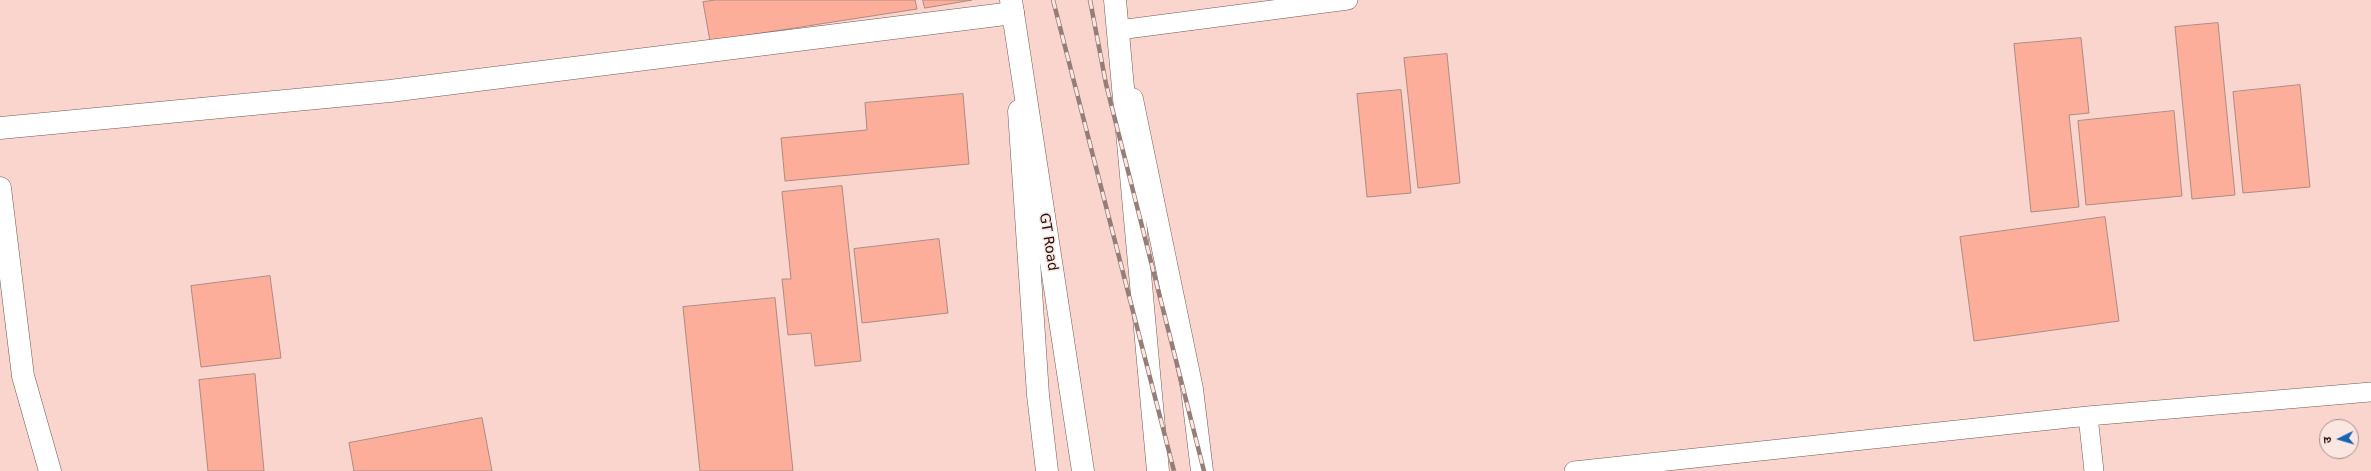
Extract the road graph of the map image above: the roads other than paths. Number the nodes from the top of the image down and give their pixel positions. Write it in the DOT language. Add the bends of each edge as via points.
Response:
graph roads {
  1 [pos="1114,0"];
  2 [pos="1348,0"];
  3 [pos="1012,6"];
  4 [pos="1119,37"];
  5 [pos="0,128"];
  6 [pos="0,188"];
  7 [pos="2371,392"];
  8 [pos="2088,416"];
  9 [pos="50,471"];
  10 [pos="1047,471"];
  11 [pos="1083,471"];
  12 [pos="1158,471"];
  13 [pos="1202,471"];
  14 [pos="1574,471"];
  15 [pos="2094,471"];
  1 -- 4 [label="main road"];
  2 -- 4 [label="lane"];
  3 -- 5 [label="main road" via="390,91"];
  3 -- 10 [label="main road, GT Road" via="1038,387"];
  3 -- 11 [label="main road, GT Road"];
  4 -- 12 [label="main road"];
  4 -- 13 [label="main road" via="1192,389"];
  6 -- 9 [label="main road" via="23,376"];
  7 -- 8 [label="lane"];
  8 -- 14 [label="lane"];
  8 -- 15 [label="lane"];
}
